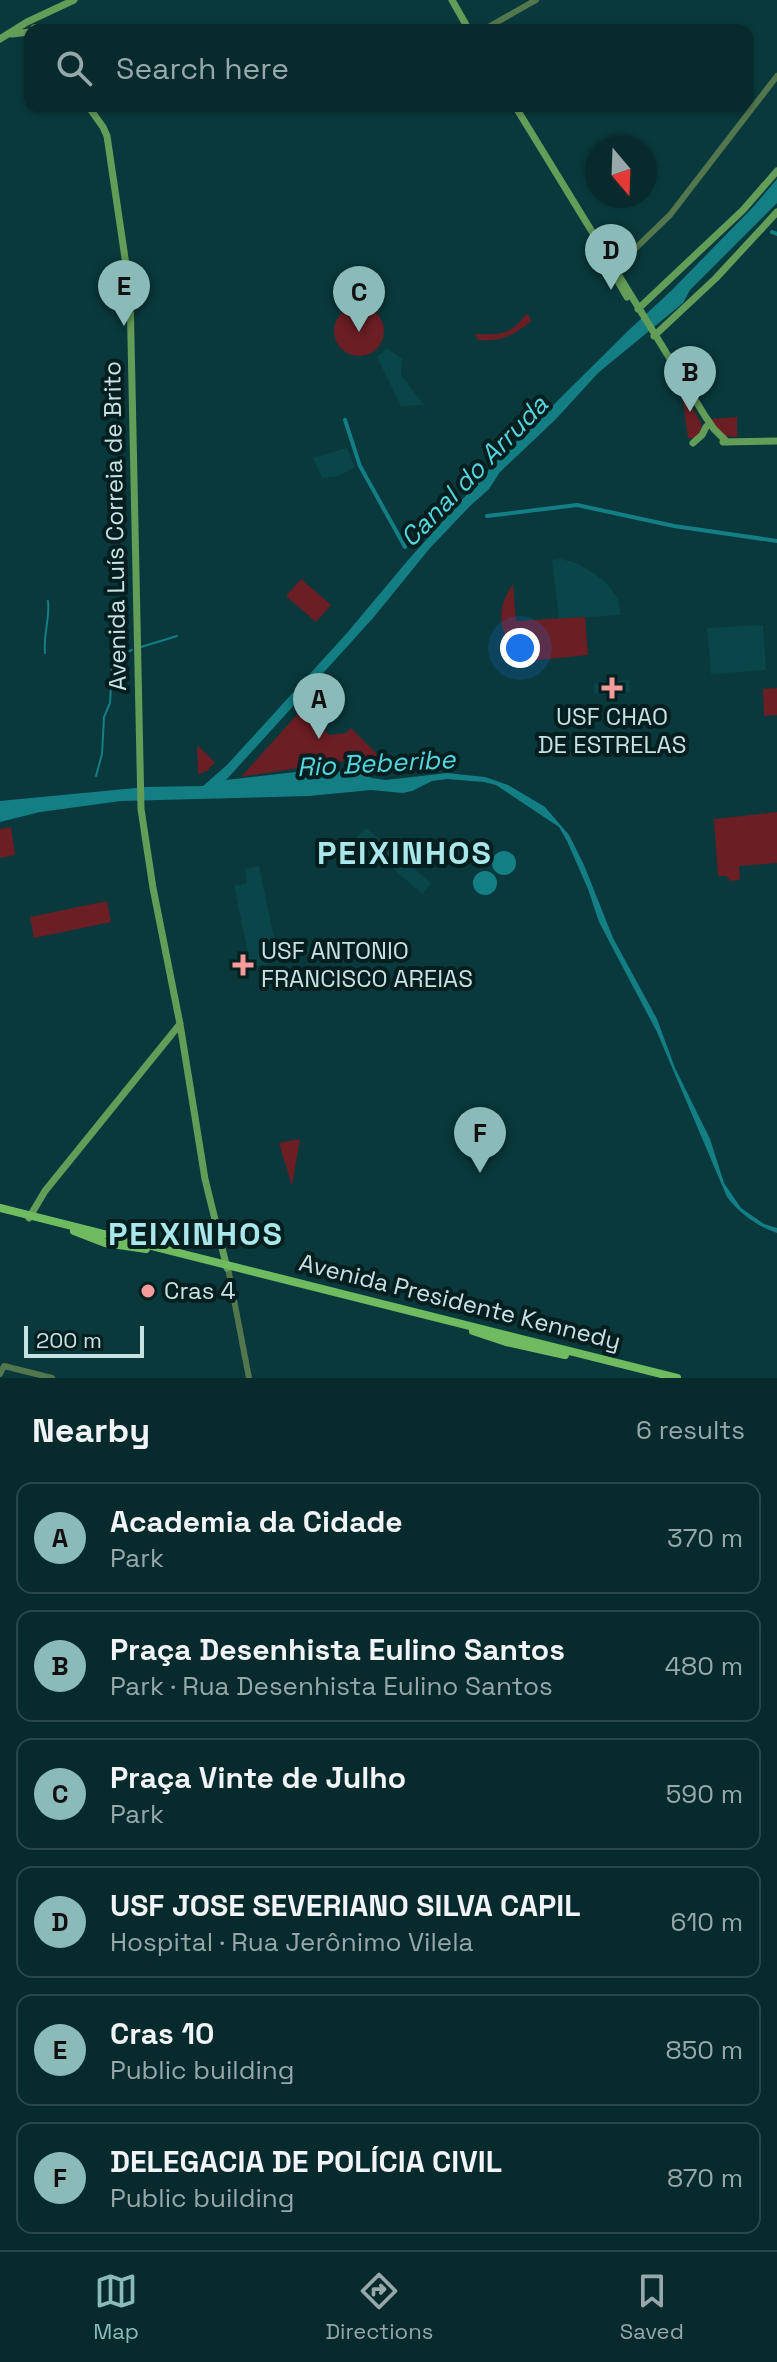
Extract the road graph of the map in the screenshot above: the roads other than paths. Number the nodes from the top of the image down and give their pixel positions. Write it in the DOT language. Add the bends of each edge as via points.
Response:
graph roads {
  1 [pos="74,0"];
  2 [pos="452,0"];
  3 [pos="536,0"];
  4 [pos="36,24"];
  5 [pos="466,24"];
  6 [pos="494,24"];
  7 [pos="24,31"];
  8 [pos="4,37"];
  9 [pos="777,76"];
  10 [pos="753,107"];
  11 [pos="92,112"];
  12 [pos="519,112"];
  13 [pos="749,112"];
  14 [pos="777,171"];
  15 [pos="777,212"];
  16 [pos="613,268"];
  17 [pos="639,312"];
  18 [pos="653,335"];
  19 [pos="706,427"];
  20 [pos="777,441"];
  21 [pos="724,442"];
  22 [pos="693,443"];
  23 [pos="180,1024"];
  24 [pos="168,1039"];
  25 [pos="183,1042"];
  26 [pos="0,1210"];
  27 [pos="29,1217"];
  28 [pos="227,1266"];
  29 [pos="0,1374"];
  30 [pos="52,1378"];
  31 [pos="249,1378"];
  32 [pos="658,1378"];
  33 [pos="677,1378"];
  1 -- 4 [label="main road"];
  2 -- 5 [label="main road"];
  3 -- 6 [label="street"];
  7 -- 8 [label="main road"];
  9 -- 10 [label="street"];
  11 -- 23 [label="main road, Avenida Luís Correia de Brito" via="107,136 130,292 141,808"];
  12 -- 16 [label="main road"];
  13 -- 16 [label="street" via="670,215"];
  14 -- 17 [label="main road"];
  15 -- 18 [label="main road"];
  16 -- 17 [label="main road"];
  17 -- 18 [label="main road"];
  18 -- 19 [label="main road"];
  18 -- 21 [label="main road"];
  19 -- 21 [label="main road"];
  19 -- 22 [label="main road"];
  20 -- 21 [label="main road"];
  23 -- 24 [label="main road"];
  23 -- 25 [label="main road, Avenida Luís Correia de Brito"];
  24 -- 25 [label="main road"];
  24 -- 27 [label="main road"];
  25 -- 28 [label="main road, Avenida Luís Correia de Brito" via="205,1179"];
  26 -- 27 [label="main road, Avenida Presidente Kennedy"];
  27 -- 28 [label="main road, Avenida Presidente Kennedy" via="105,1243"];
  28 -- 31 [label="street"];
  28 -- 32 [label="main road, Avenida Presidente Kennedy"];
  28 -- 33 [label="main road, Avenida Presidente Kennedy"];
  29 -- 30 [label="street" via="4,1366"];
}
